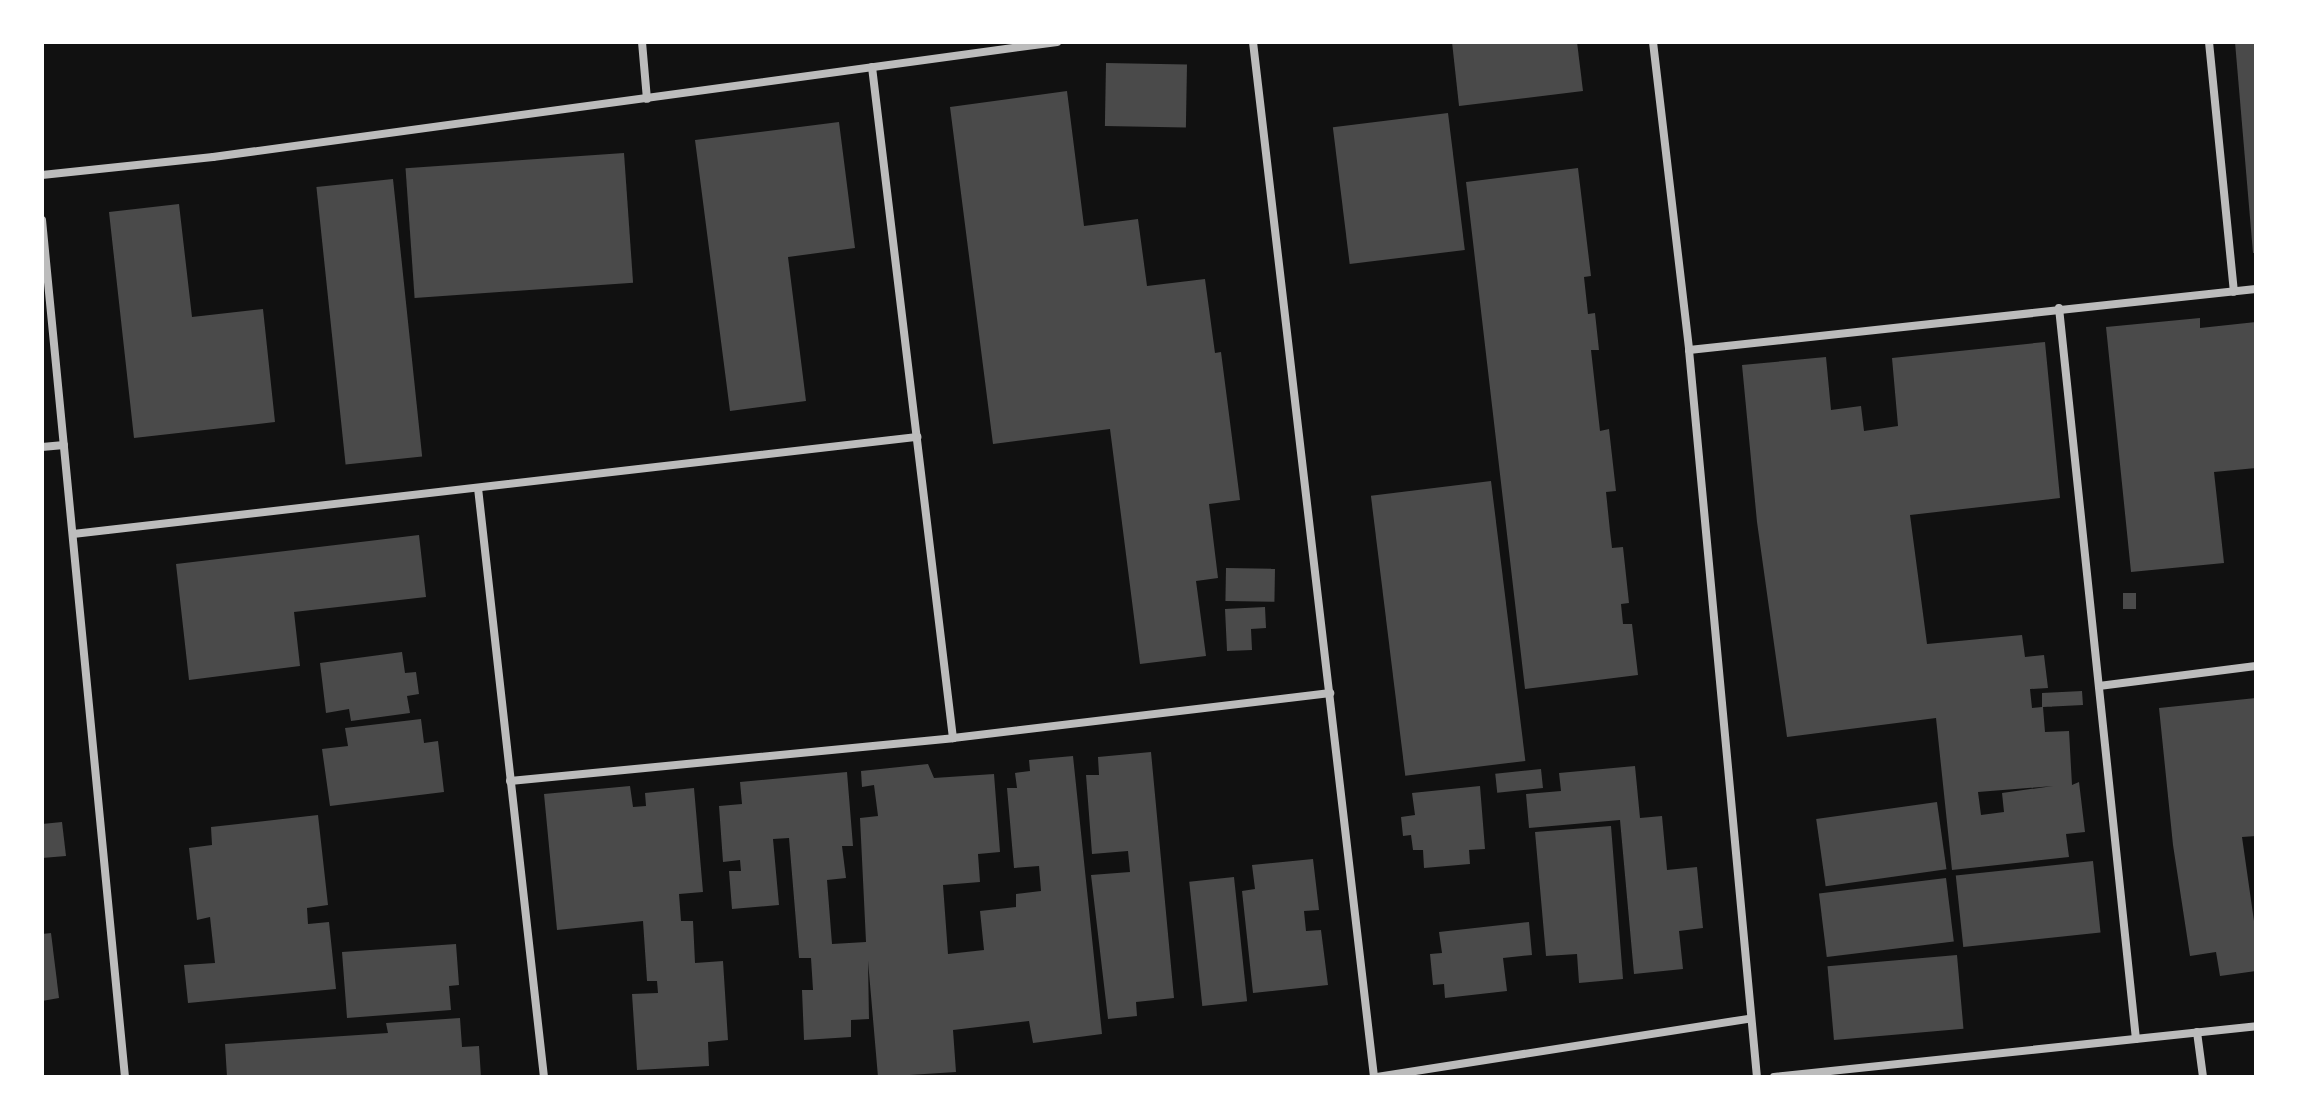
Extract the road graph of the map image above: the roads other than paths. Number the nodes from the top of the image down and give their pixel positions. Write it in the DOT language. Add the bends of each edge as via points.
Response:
graph roads {
  1 [pos="642,42"];
  2 [pos="1057,42"];
  3 [pos="1253,42"];
  4 [pos="1653,42"];
  5 [pos="2209,42"];
  6 [pos="872,67"];
  7 [pos="647,99"];
  8 [pos="42,175"];
  9 [pos="42,220"];
  10 [pos="2256,289"];
  11 [pos="2234,292"];
  12 [pos="2059,308"];
  13 [pos="1689,350"];
  14 [pos="917,437"];
  15 [pos="64,445"];
  16 [pos="42,447"];
  17 [pos="478,488"];
  18 [pos="73,534"];
  19 [pos="2256,666"];
  20 [pos="2099,686"];
  21 [pos="1330,693"];
  22 [pos="953,738"];
  23 [pos="510,781"];
  24 [pos="1749,1019"];
  25 [pos="2256,1026"];
  26 [pos="2197,1032"];
  27 [pos="2136,1039"];
  28 [pos="125,1077"];
  29 [pos="544,1077"];
  30 [pos="1376,1077"];
  31 [pos="1757,1077"];
  32 [pos="1774,1077"];
  33 [pos="2203,1077"];
  1 -- 7 [label="street"];
  2 -- 6 [label="street"];
  3 -- 21 [label="street"];
  4 -- 13 [label="street"];
  5 -- 11 [label="street"];
  6 -- 7 [label="street"];
  6 -- 14 [label="street"];
  7 -- 8 [label="street"];
  9 -- 15 [label="street"];
  10 -- 11 [label="street"];
  11 -- 12 [label="street"];
  12 -- 13 [label="street"];
  12 -- 20 [label="street"];
  13 -- 24 [label="street"];
  14 -- 17 [label="street"];
  14 -- 22 [label="street"];
  15 -- 16 [label="street"];
  15 -- 18 [label="street"];
  17 -- 18 [label="street"];
  17 -- 23 [label="street"];
  18 -- 28 [label="street"];
  19 -- 20 [label="street"];
  20 -- 27 [label="street"];
  21 -- 22 [label="street"];
  21 -- 30 [label="street"];
  22 -- 23 [label="street"];
  23 -- 29 [label="street"];
  24 -- 30 [label="street"];
  24 -- 31 [label="street"];
  25 -- 26 [label="street"];
  26 -- 27 [label="street"];
  26 -- 33 [label="street"];
  27 -- 32 [label="street"];
}
